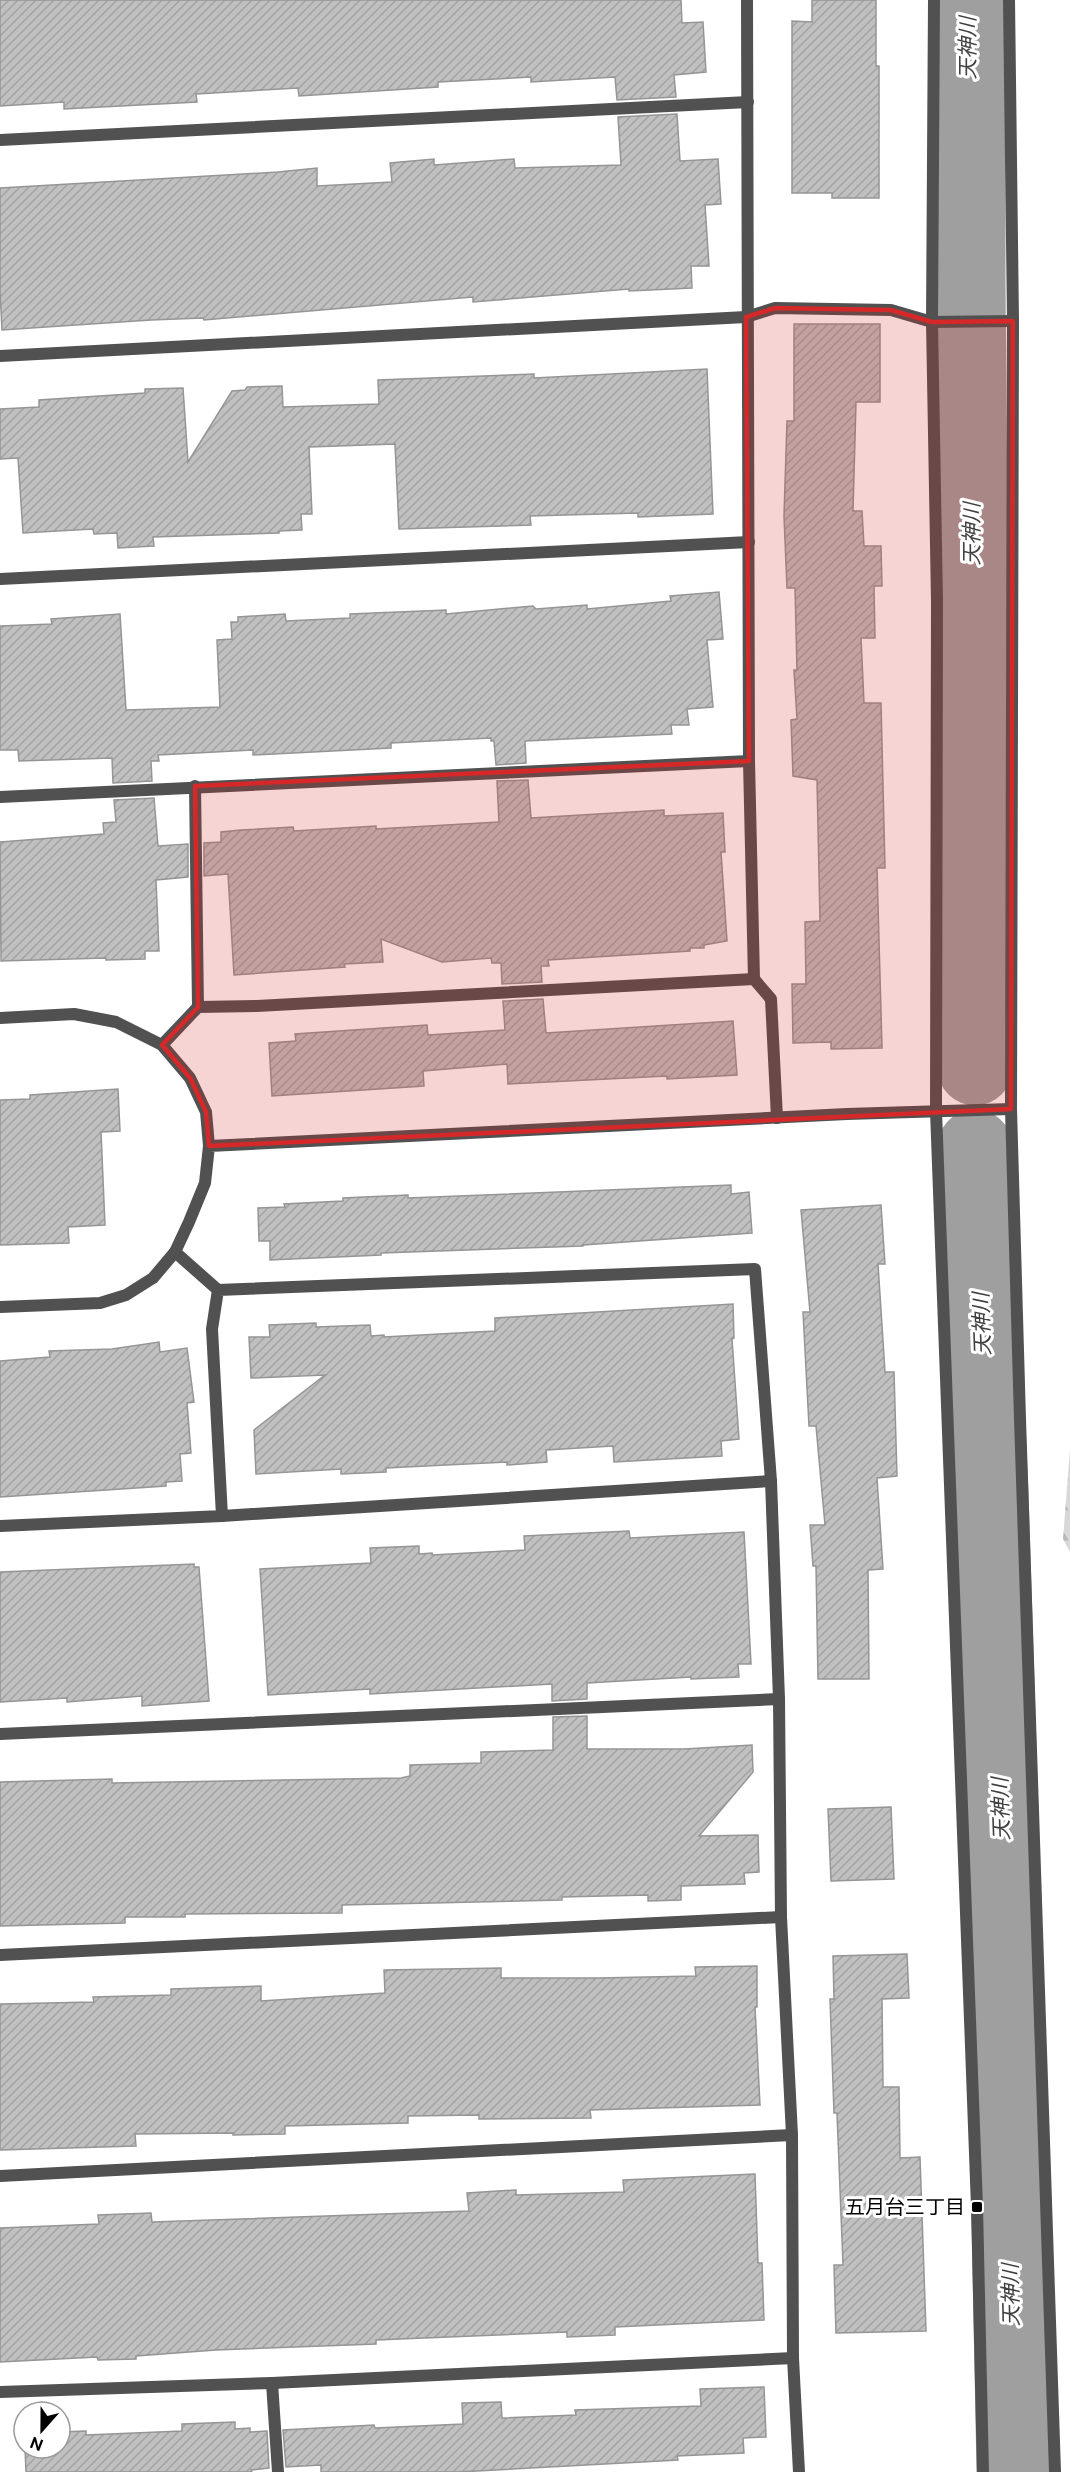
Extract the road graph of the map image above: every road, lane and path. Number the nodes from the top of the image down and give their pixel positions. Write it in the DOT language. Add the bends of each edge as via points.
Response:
graph roads {
  1 [pos="747,0"];
  2 [pos="933,0"];
  3 [pos="1010,0"];
  4 [pos="748,102"];
  5 [pos="0,140"];
  6 [pos="746,317"];
  7 [pos="1013,321"];
  8 [pos="932,322"];
  9 [pos="0,356"];
  10 [pos="749,542"];
  11 [pos="0,579"];
  12 [pos="749,761"];
  13 [pos="195,786"];
  14 [pos="0,797"];
  15 [pos="754,979"];
  16 [pos="198,1007"];
  17 [pos="0,1018"];
  18 [pos="162,1045"];
  19 [pos="1011,1109"];
  20 [pos="936,1111"];
  21 [pos="777,1118"];
  22 [pos="209,1146"];
  23 [pos="175,1252"];
  24 [pos="218,1290"];
  25 [pos="0,1307"];
  26 [pos="771,1481"];
  27 [pos="222,1516"];
  28 [pos="0,1526"];
  29 [pos="779,1699"];
  30 [pos="0,1734"];
  31 [pos="781,1917"];
  32 [pos="0,1956"];
  33 [pos="792,2135"];
  34 [pos="0,2176"];
  35 [pos="793,2358"];
  36 [pos="272,2383"];
  37 [pos="0,2392"];
  38 [pos="278,2472"];
  39 [pos="799,2472"];
  40 [pos="983,2472"];
  41 [pos="1055,2472"];
  1 -- 4 [label="street"];
  2 -- 8 [label="street"];
  3 -- 7 [label="street"];
  4 -- 5 [label="street"];
  4 -- 6 [label="street"];
  6 -- 8 [label="street" via="775,308 891,310"];
  6 -- 9 [label="street"];
  6 -- 10 [label="street"];
  7 -- 8 [label="street"];
  7 -- 19 [label="street"];
  8 -- 20 [label="street" via="937,601"];
  10 -- 11 [label="street"];
  10 -- 12 [label="street"];
  12 -- 13 [label="street"];
  12 -- 15 [label="street"];
  13 -- 14 [label="street"];
  13 -- 16 [label="street"];
  15 -- 16 [label="street"];
  15 -- 21 [label="street" via="771,999"];
  16 -- 18 [label="street"];
  17 -- 18 [label="street" via="74,1014 116,1022"];
  18 -- 22 [label="street" via="190,1078 206,1112"];
  19 -- 20 [label="street"];
  19 -- 41 [label="street"];
  20 -- 21 [label="street"];
  20 -- 40 [label="street" via="977,2207"];
  21 -- 22 [label="street"];
  22 -- 23 [label="street" via="205,1183"];
  23 -- 24 [label="street"];
  23 -- 25 [label="street" via="153,1278 126,1295 100,1303"];
  24 -- 26 [label="street" via="755,1269"];
  24 -- 27 [label="street" via="212,1329"];
  26 -- 27 [label="street"];
  26 -- 29 [label="street"];
  27 -- 28 [label="street"];
  29 -- 30 [label="street"];
  29 -- 31 [label="street"];
  31 -- 32 [label="street"];
  31 -- 33 [label="street"];
  33 -- 34 [label="street"];
  33 -- 35 [label="street"];
  35 -- 36 [label="street"];
  35 -- 39 [label="street"];
  36 -- 37 [label="street"];
  36 -- 38 [label="street"];
}
